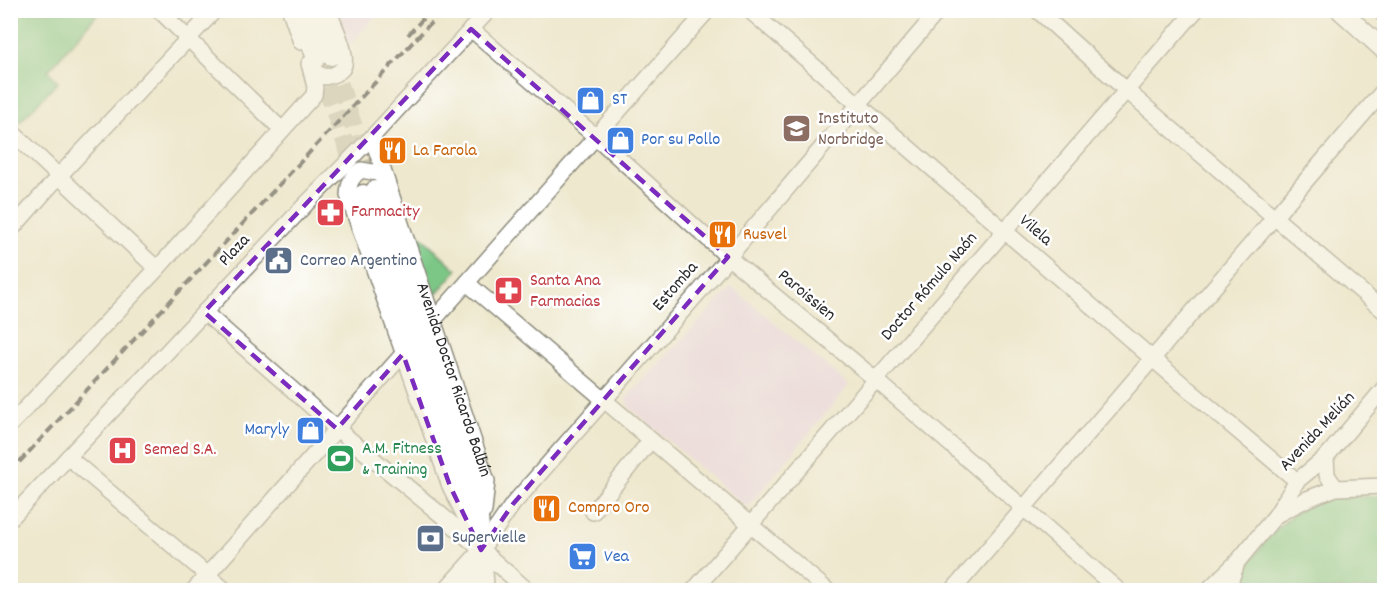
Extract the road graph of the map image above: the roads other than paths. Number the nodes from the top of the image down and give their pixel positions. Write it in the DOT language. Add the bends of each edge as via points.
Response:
graph roads {
  1 [pos="159,10"];
  2 [pos="215,10"];
  3 [pos="290,10"];
  4 [pos="300,10"];
  5 [pos="315,10"];
  6 [pos="328,10"];
  7 [pos="489,10"];
  8 [pos="708,10"];
  9 [pos="749,10"];
  10 [pos="939,10"];
  11 [pos="1037,10"];
  12 [pos="1196,10"];
  13 [pos="1340,10"];
  14 [pos="471,29"];
  15 [pos="188,38"];
  16 [pos="1384,50"];
  17 [pos="319,61"];
  18 [pos="1126,90"];
  19 [pos="1384,90"];
  20 [pos="857,105"];
  21 [pos="10,130"];
  22 [pos="282,130"];
  23 [pos="372,137"];
  24 [pos="596,137"];
  25 [pos="59,176"];
  26 [pos="323,188"];
  27 [pos="368,190"];
  28 [pos="1274,217"];
  29 [pos="10,231"];
  30 [pos="1006,232"];
  31 [pos="728,257"];
  32 [pos="157,269"];
  33 [pos="467,283"];
  34 [pos="1384,311"];
  35 [pos="204,312"];
  36 [pos="432,322"];
  37 [pos="403,354"];
  38 [pos="1152,358"];
  39 [pos="875,380"];
  40 [pos="1384,388"];
  41 [pos="603,400"];
  42 [pos="14,415"];
  43 [pos="337,429"];
  44 [pos="650,441"];
  45 [pos="69,457"];
  46 [pos="1326,458"];
  47 [pos="1298,481"];
  48 [pos="1384,486"];
  49 [pos="1336,488"];
  50 [pos="1024,508"];
  51 [pos="593,512"];
  52 [pos="1276,515"];
  53 [pos="10,519"];
  54 [pos="750,526"];
  55 [pos="481,550"];
  56 [pos="1238,561"];
  57 [pos="207,576"];
  58 [pos="194,591"];
  59 [pos="225,591"];
  60 [pos="445,591"];
  61 [pos="467,591"];
  62 [pos="485,591"];
  63 [pos="527,591"];
  64 [pos="694,591"];
  65 [pos="827,591"];
  66 [pos="953,591"];
  67 [pos="1118,591"];
  68 [pos="1208,591"];
  69 [pos="1227,591"];
  1 -- 15 [label="street"];
  2 -- 15 [label="street"];
  3 -- 17 [label="street"];
  4 -- 17 [label="main road"];
  5 -- 17 [label="main road"];
  6 -- 17 [label="street" via="345,61 342,69 325,77"];
  7 -- 14 [label="street, Plaza"];
  8 -- 24 [label="street"];
  9 -- 20 [label="street, Vilela"];
  10 -- 20 [label="street, Estomba"];
  11 -- 18 [label="street"];
  12 -- 18 [label="street, Doctor Rómulo Naón"];
  13 -- 16 [label="main road"];
  14 -- 23 [label="street, Plaza"];
  14 -- 24 [label="street, Paroissien"];
  15 -- 22 [label="street"];
  15 -- 25 [label="street"];
  17 -- 22 [label="street" via="314,95"];
  18 -- 28 [label="street"];
  18 -- 30 [label="street, Doctor Rómulo Naón"];
  19 -- 28 [label="street"];
  20 -- 30 [label="street, Vilela"];
  20 -- 31 [label="street, Estomba"];
  21 -- 25 [label="street"];
  22 -- 32 [label="street"];
  23 -- 26 [label="street, Plaza"];
  23 -- 27 [label="street, Avenida Doctor Ricardo Balbín"];
  24 -- 31 [label="street, Paroissien"];
  24 -- 33 [label="street"];
  25 -- 29 [label="street"];
  25 -- 32 [label="street"];
  26 -- 27 [label="street" via="330,185"];
  26 -- 35 [label="street, Plaza"];
  27 -- 36 [label="street, Avenida Doctor Ricardo Balbín"];
  27 -- 37 [label="street, Avenida Doctor Ricardo Balbín"];
  27 -- 55 [label="main road"];
  28 -- 34 [label="street"];
  28 -- 38 [label="street"];
  30 -- 38 [label="street, Vilela"];
  30 -- 39 [label="street, Doctor Rómulo Naón"];
  31 -- 39 [label="street, Paroissien"];
  31 -- 41 [label="street, Estomba"];
  32 -- 42 [label="street"];
  33 -- 36 [label="street"];
  33 -- 41 [label="street"];
  35 -- 43 [label="street"];
  35 -- 45 [label="street, Plaza"];
  36 -- 55 [label="street, Avenida Doctor Ricardo Balbín" via="487,481"];
  37 -- 43 [label="street"];
  37 -- 55 [label="street, Avenida Doctor Ricardo Balbín" via="450,486"];
  38 -- 47 [label="street, Vilela"];
  38 -- 50 [label="street"];
  39 -- 50 [label="street, Paroissien"];
  39 -- 54 [label="street, Doctor Rómulo Naón"];
  40 -- 46 [label="street, Avenida Melián"];
  41 -- 44 [label="street"];
  41 -- 55 [label="street, Estomba" via="513,504"];
  43 -- 55 [label="street"];
  43 -- 57 [label="street"];
  44 -- 51 [label="street"];
  44 -- 54 [label="street"];
  45 -- 53 [label="street, Plaza"];
  45 -- 57 [label="street"];
  46 -- 47 [label="street, Avenida Melián"];
  46 -- 49 [label="street" via="1327,475"];
  47 -- 52 [label="street, Avenida Melián"];
  48 -- 49 [label="street"];
  49 -- 52 [label="street"];
  50 -- 66 [label="street"];
  50 -- 67 [label="street, Paroissien"];
  52 -- 56 [label="street, Avenida Melián"];
  54 -- 64 [label="street, Doctor Rómulo Naón"];
  54 -- 65 [label="street"];
  55 -- 60 [label="street, Estomba"];
  55 -- 61 [label="main road, Avenida Doctor Ricardo Balbín"];
  55 -- 62 [label="main road, Avenida Doctor Ricardo Balbín"];
  55 -- 63 [label="street"];
  56 -- 68 [label="street, Avenida Melián"];
  56 -- 69 [label="street, Avenida Melián"];
  57 -- 58 [label="street"];
  57 -- 59 [label="street"];
}
